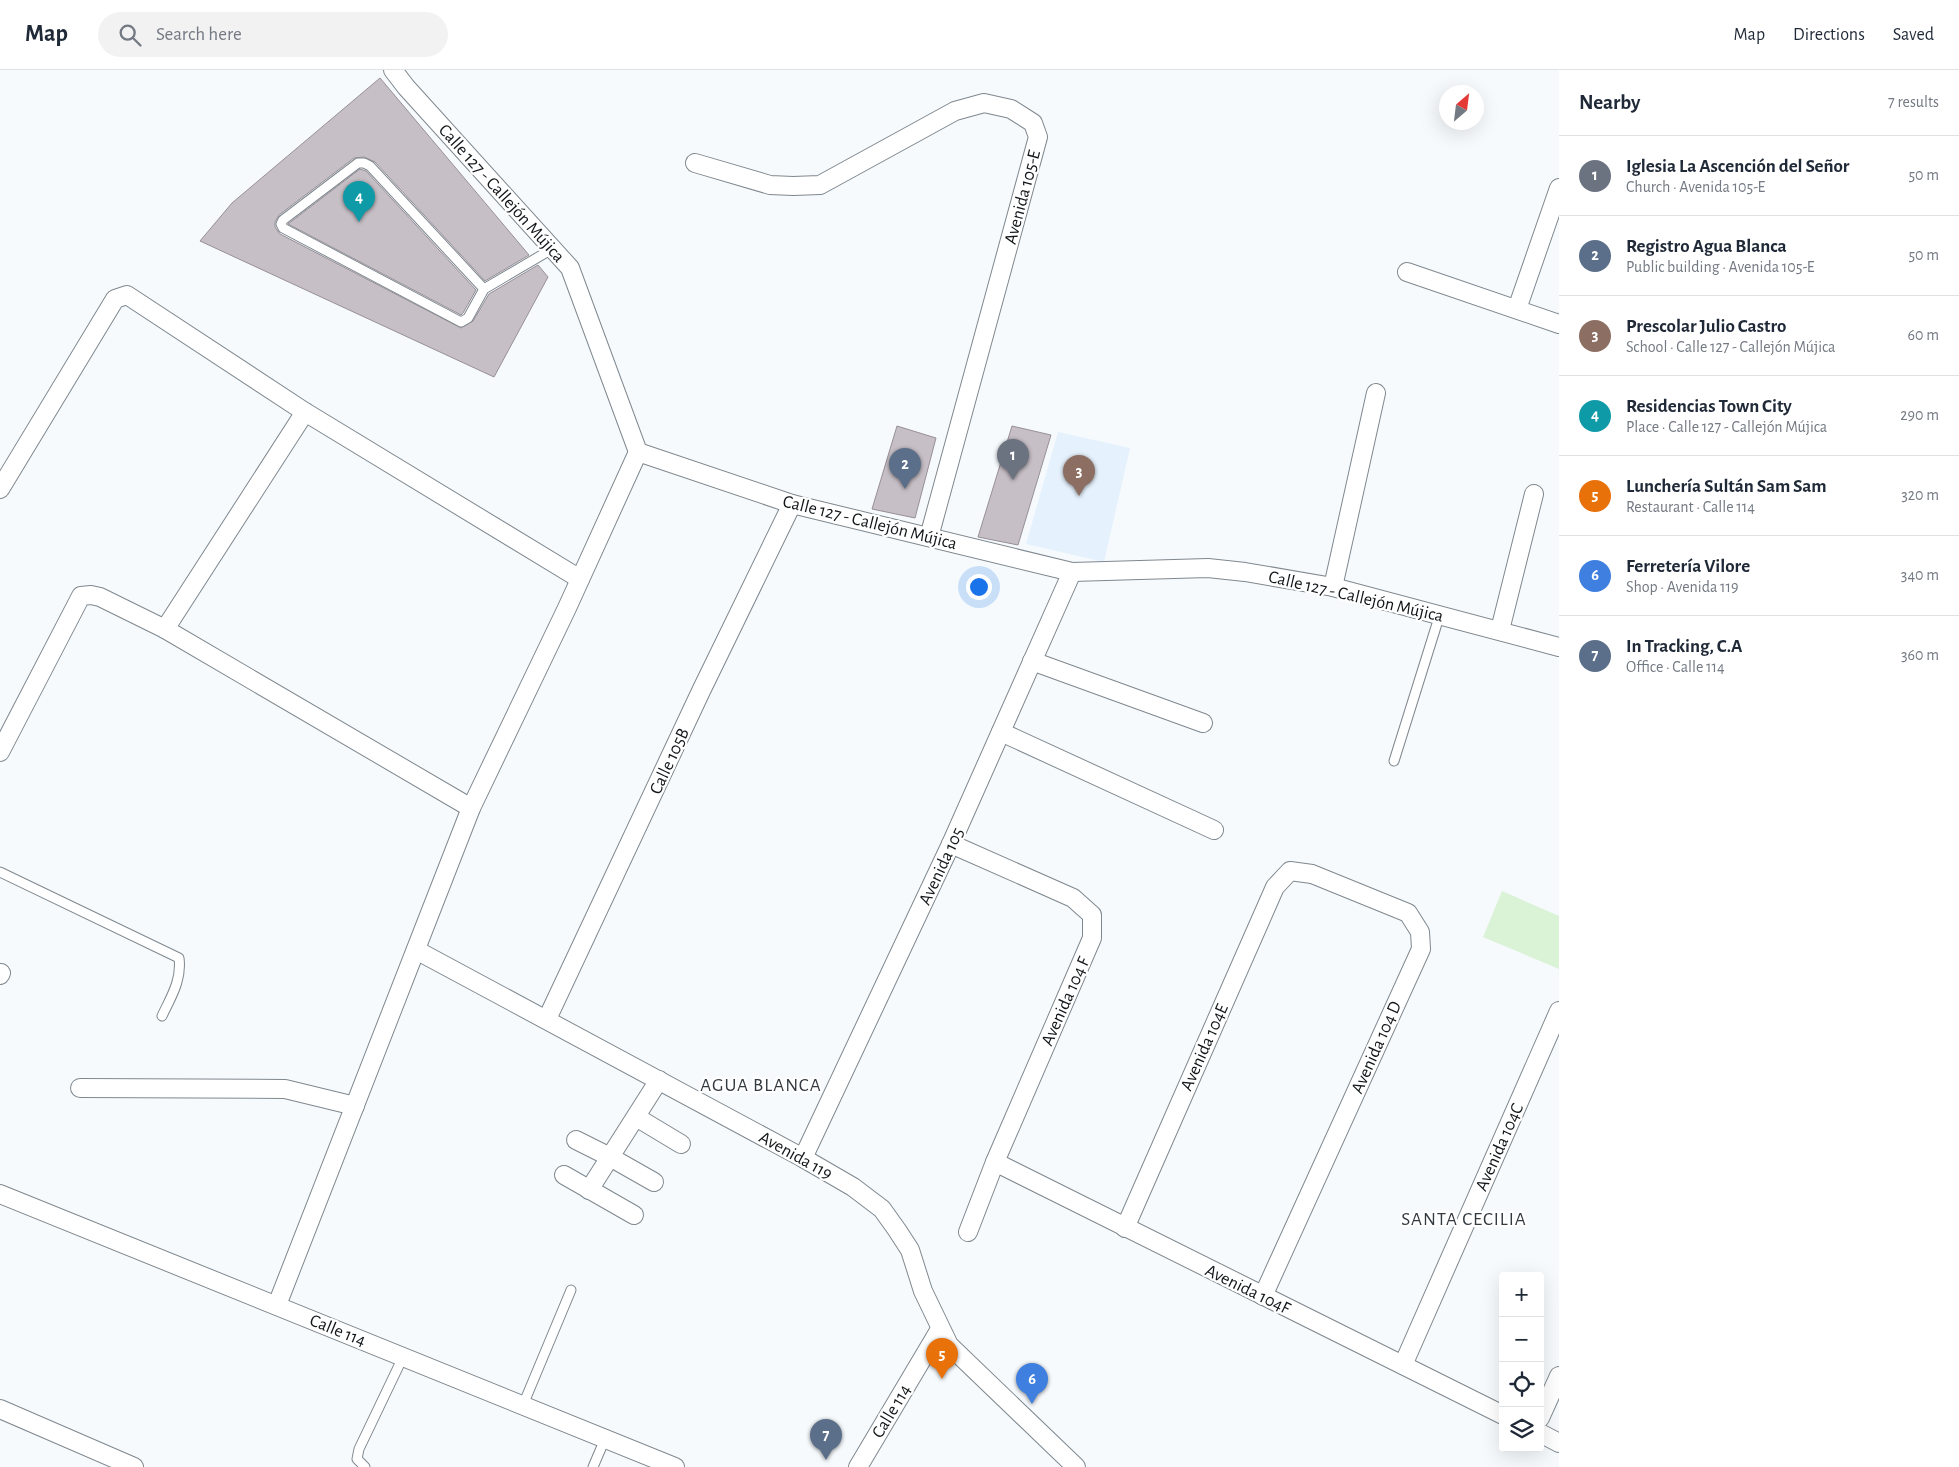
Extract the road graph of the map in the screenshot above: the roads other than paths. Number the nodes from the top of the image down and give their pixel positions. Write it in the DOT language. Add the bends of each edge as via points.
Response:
graph roads {
  1 [pos="394,70"];
  2 [pos="695,163"];
  3 [pos="1559,188"];
  4 [pos="552,249"];
  5 [pos="1407,272"];
  6 [pos="484,289"];
  7 [pos="1517,310"];
  8 [pos="1559,324"];
  9 [pos="1376,393"];
  10 [pos="305,412"];
  11 [pos="638,452"];
  12 [pos="0,490"];
  13 [pos="1534,494"];
  14 [pos="792,504"];
  15 [pos="929,536"];
  16 [pos="1072,572"];
  17 [pos="580,579"];
  18 [pos="1333,587"];
  19 [pos="1440,614"];
  20 [pos="165,629"];
  21 [pos="1500,630"];
  22 [pos="1559,647"];
  23 [pos="1032,660"];
  24 [pos="1203,723"];
  25 [pos="1001,732"];
  26 [pos="0,752"];
  27 [pos="1394,761"];
  28 [pos="471,808"];
  29 [pos="1214,830"];
  30 [pos="951,844"];
  31 [pos="1290,871"];
  32 [pos="0,872"];
  33 [pos="416,950"];
  34 [pos="1559,1011"];
  35 [pos="162,1016"];
  36 [pos="547,1019"];
  37 [pos="659,1080"];
  38 [pos="80,1088"];
  39 [pos="355,1106"];
  40 [pos="636,1117"];
  41 [pos="576,1140"];
  42 [pos="682,1144"];
  43 [pos="610,1157"];
  44 [pos="804,1158"];
  45 [pos="994,1162"];
  46 [pos="564,1175"];
  47 [pos="654,1182"];
  48 [pos="589,1190"];
  49 [pos="0,1194"];
  50 [pos="634,1215"];
  51 [pos="1125,1228"];
  52 [pos="968,1232"];
  53 [pos="571,1290"];
  54 [pos="1263,1296"];
  55 [pos="277,1305"];
  56 [pos="940,1329"];
  57 [pos="403,1356"];
  58 [pos="1403,1365"];
  59 [pos="1559,1376"];
  60 [pos="523,1405"];
  61 [pos="1544,1409"];
  62 [pos="0,1410"];
  63 [pos="1499,1413"];
  64 [pos="1544,1435"];
  65 [pos="605,1438"];
  66 [pos="1559,1443"];
  67 [pos="134,1467"];
  68 [pos="365,1467"];
  69 [pos="594,1467"];
  70 [pos="675,1467"];
  71 [pos="858,1467"];
  72 [pos="1076,1467"];
  1 -- 4 [label="street, Calle 127 - Callejón Mújica" via="406,88"];
  2 -- 15 [label="street, Avenida 105-E" via="770,185 820,185 955,111 984,103 1011,110 1032,123 1038,137"];
  3 -- 7 [label="street"];
  4 -- 6 [label="lane"];
  4 -- 11 [label="street, Calle 127 - Callejón Mújica" via="570,268"];
  5 -- 7 [label="street"];
  6 -- 6 [label="lane" via="468,318 461,322 283,228 281,224 358,164 364,163"];
  7 -- 8 [label="street"];
  9 -- 18 [label="street"];
  10 -- 12 [label="street" via="127,296 115,300 111,306"];
  10 -- 17 [label="street"];
  10 -- 20 [label="street"];
  11 -- 14 [label="street, Calle 127 - Callejón Mújica"];
  11 -- 17 [label="street"];
  13 -- 21 [label="street"];
  14 -- 15 [label="street, Calle 127 - Callejón Mújica"];
  14 -- 36 [label="street, Calle 105B"];
  15 -- 16 [label="street, Calle 127 - Callejón Mújica"];
  16 -- 18 [label="street, Calle 127 - Callejón Mújica" via="1208,568"];
  16 -- 23 [label="street, Avenida 105"];
  17 -- 28 [label="street"];
  18 -- 19 [label="street, Calle 127 - Callejón Mújica"];
  19 -- 21 [label="street, Calle 127 - Callejón Mújica"];
  19 -- 27 [label="lane"];
  20 -- 26 [label="street" via="100,597 81,596"];
  20 -- 28 [label="street"];
  21 -- 22 [label="street, Calle 127 - Callejón Mújica"];
  23 -- 24 [label="street"];
  23 -- 25 [label="street, Avenida 105"];
  25 -- 29 [label="street"];
  25 -- 30 [label="street, Avenida 105"];
  28 -- 33 [label="street"];
  30 -- 44 [label="street, Avenida 105"];
  30 -- 45 [label="street, Avenida 104 F" via="1073,898 1092,915 1092,938"];
  31 -- 51 [label="street, Avenida 104E" via="1275,887"];
  31 -- 54 [label="street, Avenida 104 D" via="1312,874 1408,913 1420,932 1420,949"];
  32 -- 35 [label="lane" via="179,958 178,981"];
  33 -- 36 [label="street, Avenida 119"];
  33 -- 39 [label="street"];
  34 -- 58 [label="street, Avenida 104C"];
  36 -- 37 [label="street, Avenida 119"];
  37 -- 40 [label="street"];
  37 -- 44 [label="street, Avenida 119"];
  38 -- 39 [label="street" via="285,1089"];
  39 -- 55 [label="street"];
  40 -- 42 [label="street"];
  40 -- 43 [label="street"];
  41 -- 43 [label="street"];
  43 -- 47 [label="street"];
  43 -- 48 [label="street"];
  44 -- 56 [label="street, Avenida 119" via="853,1187 882,1209 910,1250"];
  45 -- 51 [label="street, Avenida 104F"];
  45 -- 52 [label="street, Avenida 104 F"];
  46 -- 48 [label="street"];
  48 -- 50 [label="street"];
  49 -- 55 [label="street, Calle 114"];
  51 -- 54 [label="street, Avenida 104F"];
  53 -- 60 [label="lane"];
  54 -- 58 [label="street, Avenida 104F"];
  55 -- 57 [label="street, Calle 114"];
  56 -- 71 [label="street, Calle 114"];
  56 -- 72 [label="street, Avenida 119" via="949,1345"];
  57 -- 60 [label="street, Calle 114"];
  57 -- 68 [label="lane" via="359,1449 357,1459"];
  58 -- 63 [label="street, Avenida 104F"];
  59 -- 61 [label="street"];
  60 -- 65 [label="street, Calle 114"];
  62 -- 67 [label="street"];
  64 -- 66 [label="street"];
  65 -- 69 [label="lane"];
  65 -- 70 [label="street, Calle 114"];
}
